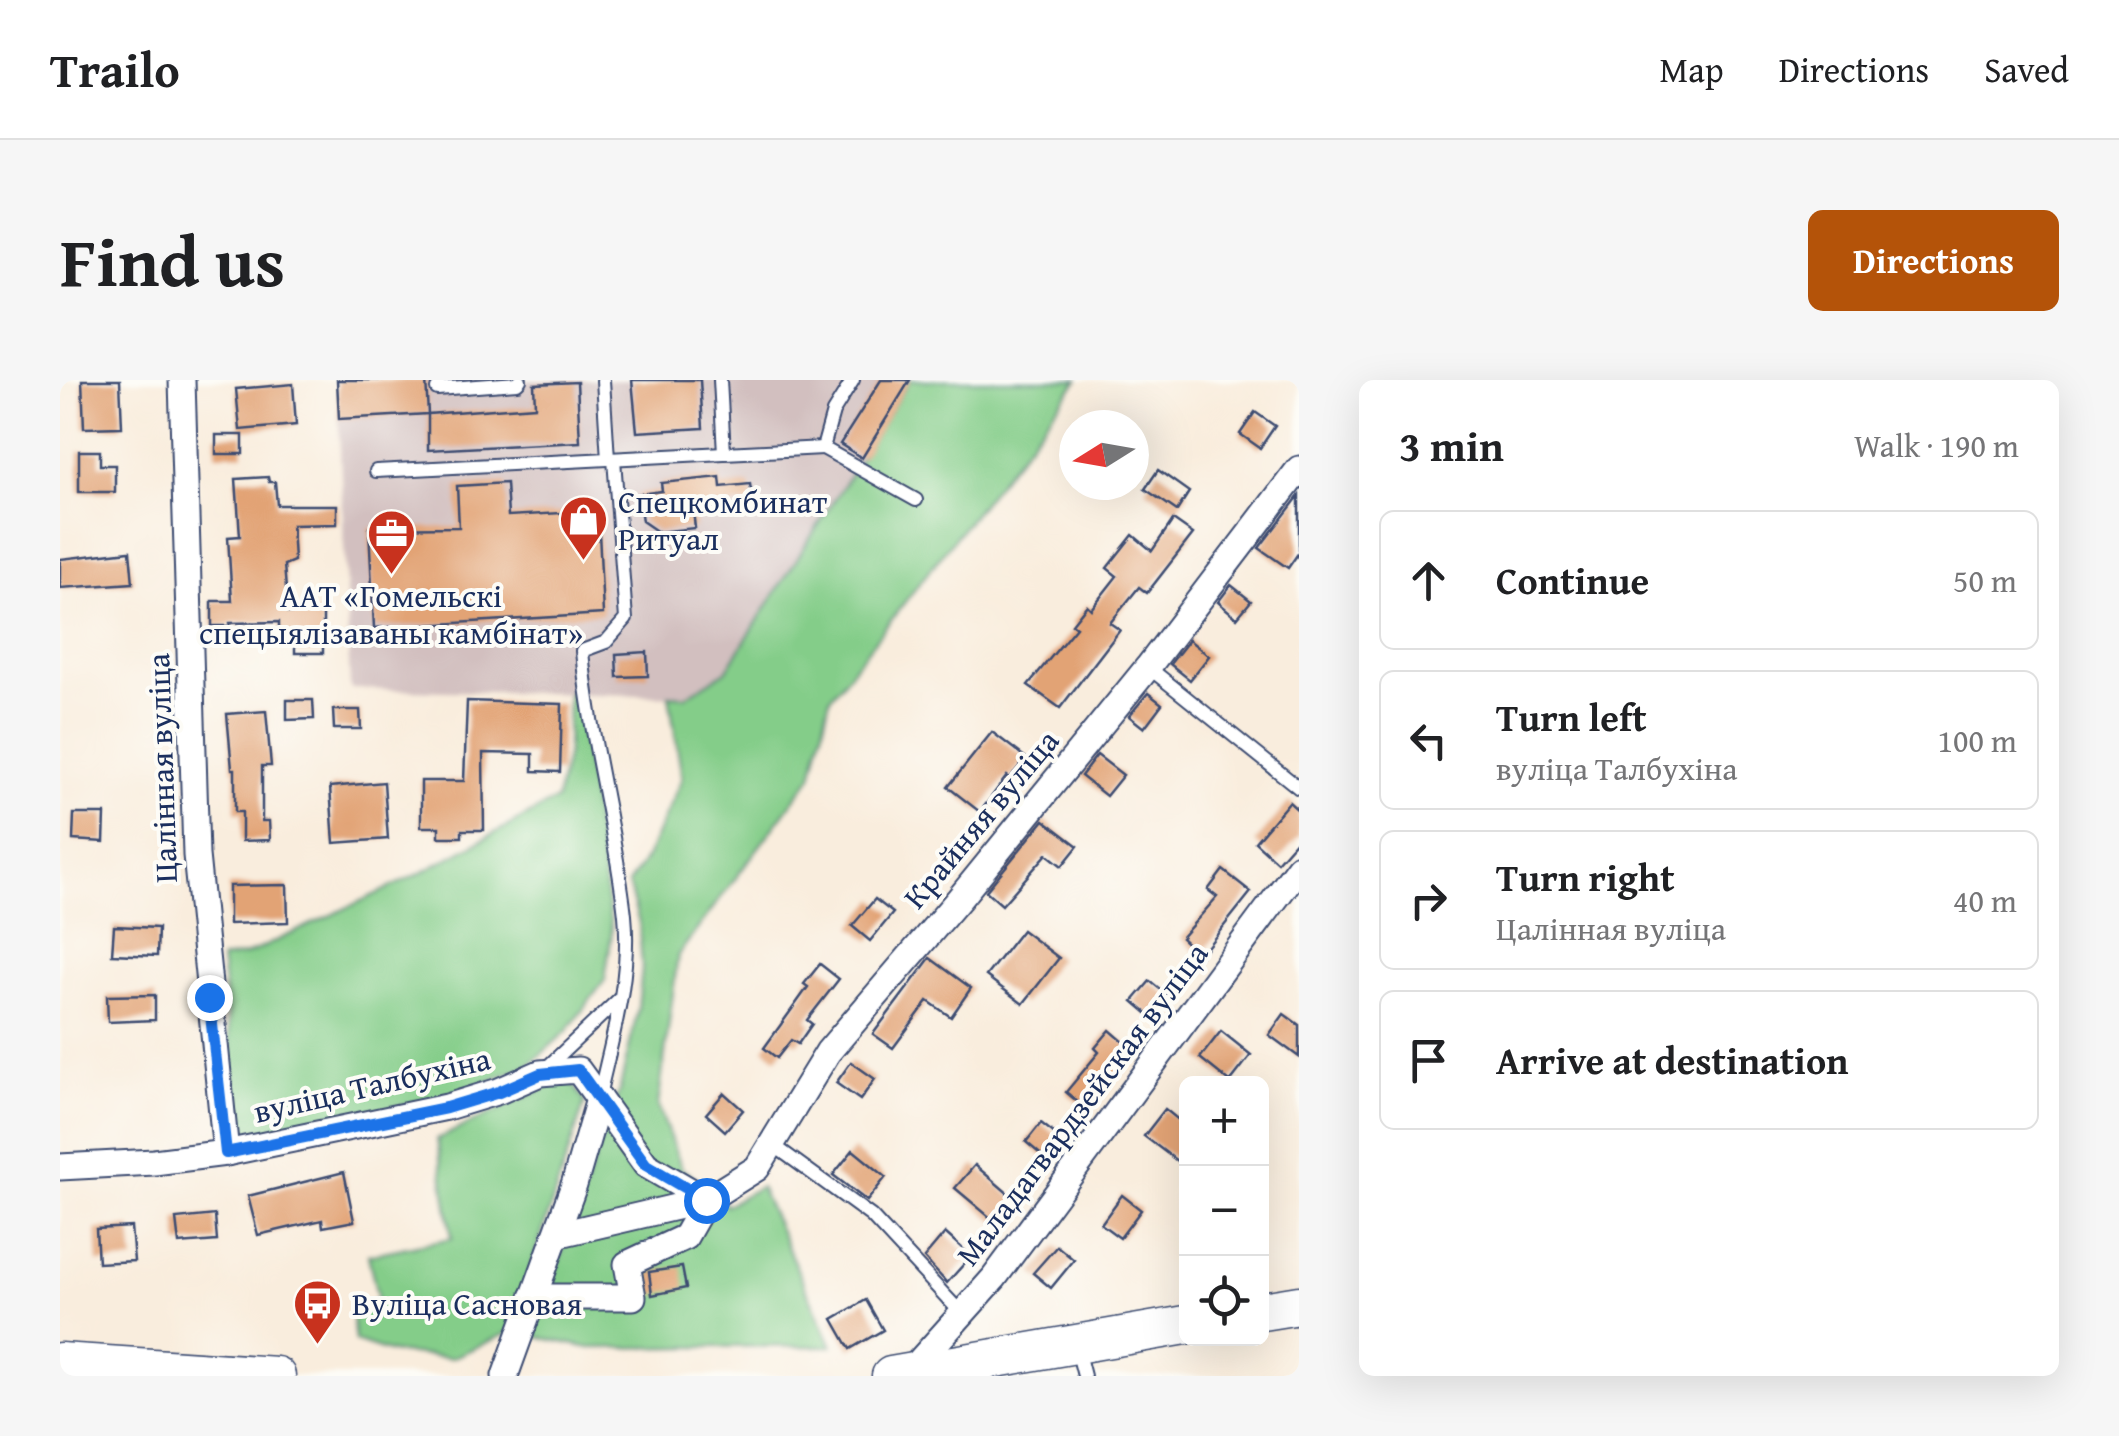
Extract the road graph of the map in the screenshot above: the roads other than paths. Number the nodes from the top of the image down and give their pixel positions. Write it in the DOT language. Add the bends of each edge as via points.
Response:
graph roads {
  1 [pos="182,380"];
  2 [pos="520,380"];
  3 [pos="602,380"];
  4 [pos="720,380"];
  5 [pos="853,380"];
  6 [pos="436,389"];
  7 [pos="822,448"];
  8 [pos="724,453"];
  9 [pos="611,459"];
  10 [pos="1299,468"];
  11 [pos="376,471"];
  12 [pos="916,500"];
  13 [pos="1148,667"];
  14 [pos="1299,788"];
  15 [pos="1299,867"];
  16 [pos="621,997"];
  17 [pos="540,1074"];
  18 [pos="599,1099"];
  19 [pos="772,1144"];
  20 [pos="226,1153"];
  21 [pos="60,1167"];
  22 [pos="706,1200"];
  23 [pos="556,1235"];
  24 [pos="533,1296"];
  25 [pos="1299,1304"];
  26 [pos="1269,1310"];
  27 [pos="963,1314"];
  28 [pos="1179,1327"];
  29 [pos="1080,1361"];
  30 [pos="60,1362"];
  31 [pos="900,1374"];
  32 [pos="276,1376"];
  33 [pos="505,1376"];
  1 -- 20 [label="street, Цалінная вуліца" via="196,855"];
  2 -- 6 [label="lane"];
  3 -- 9 [label="lane"];
  4 -- 8 [label="lane"];
  5 -- 7 [label="lane" via="832,412"];
  7 -- 8 [label="lane"];
  7 -- 12 [label="lane"];
  8 -- 9 [label="lane"];
  9 -- 11 [label="lane"];
  9 -- 16 [label="lane" via="626,619 606,642 582,651 625,918"];
  10 -- 13 [label="street, Крайняя вуліца"];
  13 -- 14 [label="lane"];
  13 -- 19 [label="street, Крайняя вуліца" via="828,1052"];
  15 -- 27 [label="street, Маладагвардзейская вуліца"];
  16 -- 17 [label="lane"];
  16 -- 18 [label="lane"];
  17 -- 18 [label="street, вуліца Талбухіна" via="578,1070"];
  17 -- 20 [label="street, вуліца Талбухіна" via="446,1108"];
  18 -- 22 [label="street" via="646,1165"];
  18 -- 23 [label="street"];
  19 -- 22 [label="street, Крайняя вуліца" via="757,1168"];
  19 -- 27 [label="lane" via="871,1216"];
  20 -- 21 [label="street, вуліца Талбухіна"];
  22 -- 23 [label="street, Крайняя вуліца"];
  22 -- 24 [label="street, Крайняя вуліца" via="685,1237 627,1264 633,1297"];
  23 -- 24 [label="street"];
  24 -- 33 [label="street"];
  25 -- 26 [label="main road"];
  27 -- 31 [label="street, Маладагвардзейская вуліца"];
  28 -- 29 [label="main road"];
  29 -- 31 [label="main road"];
  30 -- 32 [label="main road"];
}
